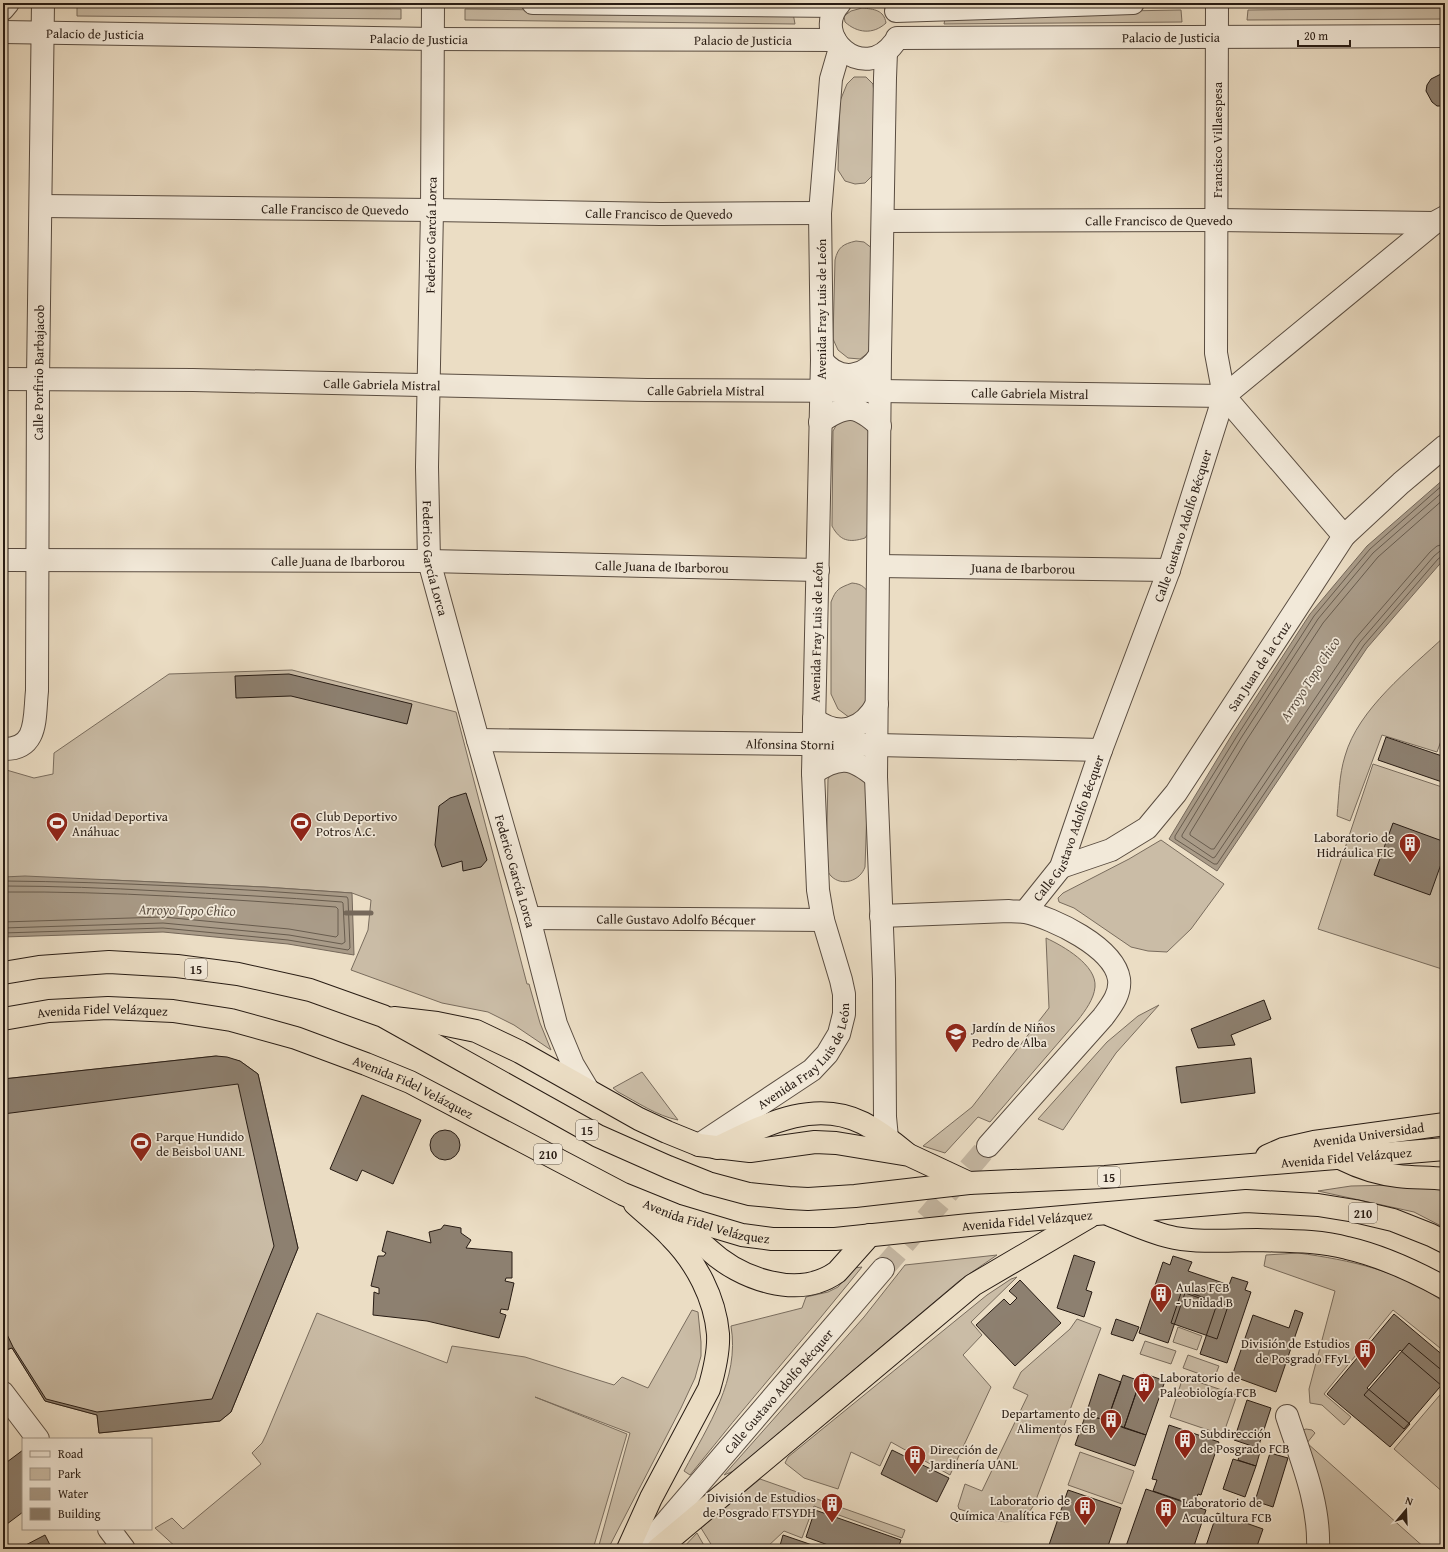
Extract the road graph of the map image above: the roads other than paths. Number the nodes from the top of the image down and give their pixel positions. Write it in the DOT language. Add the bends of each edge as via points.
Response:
graph roads {
  1 [pos="8,3"];
  2 [pos="44,3"];
  3 [pos="433,3"];
  4 [pos="533,3"];
  5 [pos="1133,3"];
  6 [pos="1217,3"];
  7 [pos="839,4"];
  8 [pos="893,5"];
  9 [pos="3,9"];
  10 [pos="3,32"];
  11 [pos="43,33"];
  12 [pos="1445,36"];
  13 [pos="1217,37"];
  14 [pos="433,39"];
  15 [pos="837,44"];
  16 [pos="892,45"];
  17 [pos="884,78"];
  18 [pos="831,79"];
  19 [pos="41,206"];
  20 [pos="432,210"];
  21 [pos="820,213"];
  22 [pos="1217,220"];
  23 [pos="1440,220"];
  24 [pos="883,221"];
  25 [pos="880,354"];
  26 [pos="822,360"];
  27 [pos="3,379"];
  28 [pos="38,379"];
  29 [pos="428,384"];
  30 [pos="820,391"];
  31 [pos="880,391"];
  32 [pos="1224,396"];
  33 [pos="820,422"];
  34 [pos="880,426"];
  35 [pos="1445,446"];
  36 [pos="1344,536"];
  37 [pos="3,560"];
  38 [pos="38,561"];
  39 [pos="429,561"];
  40 [pos="878,566"];
  41 [pos="818,570"];
  42 [pos="1168,570"];
  43 [pos="877,704"];
  44 [pos="814,719"];
  45 [pos="478,740"];
  46 [pos="814,745"];
  47 [pos="877,745"];
  48 [pos="3,749"];
  49 [pos="1101,750"];
  50 [pos="813,773"];
  51 [pos="876,777"];
  52 [pos="1061,867"];
  53 [pos="1025,912"];
  54 [pos="882,916"];
  55 [pos="529,918"];
  56 [pos="823,920"];
  57 [pos="3,973"];
  58 [pos="383,1016"];
  59 [pos="3,1020"];
  60 [pos="588,1090"];
  61 [pos="1445,1124"];
  62 [pos="887,1138"];
  63 [pos="708,1146"];
  64 [pos="988,1146"];
  65 [pos="1440,1149"];
  66 [pos="909,1155"];
  67 [pos="1339,1158"];
  68 [pos="1248,1165"];
  69 [pos="1445,1179"];
  70 [pos="969,1184"];
  71 [pos="623,1194"];
  72 [pos="1099,1214"];
  73 [pos="675,1215"];
  74 [pos="870,1235"];
  75 [pos="1445,1242"];
  76 [pos="883,1269"];
  77 [pos="1445,1288"];
  78 [pos="3,1393"];
  79 [pos="1287,1416"];
  80 [pos="37,1438"];
  81 [pos="675,1514"];
  82 [pos="109,1530"];
  83 [pos="124,1549"];
  84 [pos="628,1549"];
  85 [pos="643,1549"];
  86 [pos="658,1549"];
  87 [pos="1318,1549"];
  1 -- 9 [label="street"];
  2 -- 11 [label="street, Calle Porfirio Barbajacob"];
  3 -- 14 [label="street, Federico García Lorca"];
  4 -- 7 [label="street"];
  5 -- 8 [label="street"];
  6 -- 13 [label="street, Francisco Villaespesa"];
  7 -- 15 [label="street" via="831,22"];
  8 -- 16 [label="street" via="899,20 899,29"];
  10 -- 11 [label="street, Palacio de Justicia"];
  11 -- 14 [label="street, Palacio de Justicia"];
  11 -- 19 [label="street, Calle Porfirio Barbajacob"];
  12 -- 13 [label="street, Palacio de Justicia"];
  13 -- 16 [label="street, Palacio de Justicia"];
  13 -- 22 [label="street, Francisco Villaespesa"];
  14 -- 15 [label="street, Palacio de Justicia"];
  14 -- 20 [label="street, Federico García Lorca"];
  15 -- 16 [label="street" via="848,54 868,59 878,57"];
  15 -- 18 [label="street, Avenida Fray Luis de León"];
  16 -- 17 [label="street"];
  17 -- 18 [label="street" via="881,72 870,66 852,65 845,67"];
  17 -- 24 [label="street"];
  18 -- 21 [label="street, Avenida Fray Luis de León"];
  19 -- 20 [label="street, Calle Francisco de Quevedo"];
  19 -- 28 [label="street, Calle Porfirio Barbajacob"];
  20 -- 21 [label="street, Calle Francisco de Quevedo" via="660,214"];
  20 -- 29 [label="street, Federico García Lorca"];
  21 -- 26 [label="street, Avenida Fray Luis de León"];
  22 -- 23 [label="street, Calle Francisco de Quevedo"];
  22 -- 24 [label="street, Calle Francisco de Quevedo"];
  22 -- 32 [label="street, Francisco Villaespesa" via="1216,353"];
  23 -- 32 [label="street"];
  24 -- 25 [label="street"];
  25 -- 26 [label="street" via="867,370 853,375 834,370 826,366"];
  25 -- 31 [label="street"];
  26 -- 30 [label="street, Avenida Fray Luis de León"];
  27 -- 28 [label="street, Calle Gabriela Mistral"];
  28 -- 29 [label="street, Calle Gabriela Mistral"];
  28 -- 38 [label="street, Calle Porfirio Barbajacob"];
  29 -- 30 [label="street, Calle Gabriela Mistral" via="647,390"];
  29 -- 39 [label="street, Federico García Lorca"];
  30 -- 31 [label="street, Calle Gabriela Mistral"];
  30 -- 33 [label="street, Avenida Fray Luis de León"];
  31 -- 32 [label="street, Calle Gabriela Mistral"];
  31 -- 34 [label="street"];
  32 -- 36 [label="street"];
  32 -- 42 [label="street, Calle Gustavo Adolfo Bécquer"];
  33 -- 34 [label="street" via="850,408 869,416"];
  33 -- 41 [label="street, Avenida Fray Luis de León"];
  34 -- 40 [label="street"];
  35 -- 36 [label="street, San Juan de la Cruz"];
  36 -- 52 [label="street, San Juan de la Cruz" via="1176,793 1147,828 1111,850"];
  37 -- 38 [label="street, Calle Juana de Ibarborou"];
  38 -- 39 [label="street, Calle Juana de Ibarborou"];
  38 -- 48 [label="street, Calle Porfirio Barbajacob" via="37,691 32,730 28,741 17,748"];
  39 -- 41 [label="street, Calle Juana de Ibarborou"];
  39 -- 45 [label="street, Federico García Lorca"];
  40 -- 42 [label="street, Juana de Ibarborou"];
  40 -- 43 [label="street"];
  41 -- 44 [label="street, Avenida Fray Luis de León"];
  42 -- 49 [label="street, Calle Gustavo Adolfo Bécquer"];
  43 -- 44 [label="street" via="864,722 848,729 822,726"];
  43 -- 47 [label="street"];
  44 -- 46 [label="street, Avenida Fray Luis de León"];
  45 -- 46 [label="street, Alfonsina Storni"];
  45 -- 55 [label="street, Federico García Lorca"];
  46 -- 47 [label="street, Alfonsina Storni"];
  46 -- 50 [label="street, Avenida Fray Luis de León"];
  47 -- 49 [label="street, Alfonsina Storni"];
  47 -- 51 [label="street"];
  49 -- 52 [label="street, Calle Gustavo Adolfo Bécquer"];
  50 -- 51 [label="street" via="826,764 844,761 854,762"];
  50 -- 56 [label="street, Avenida Fray Luis de León" via="818,890"];
  51 -- 54 [label="street"];
  52 -- 53 [label="street, Calle Gustavo Adolfo Bécquer"];
  53 -- 54 [label="street, Calle Gustavo Adolfo Bécquer"];
  53 -- 64 [label="street, Calle Gustavo Adolfo Bécquer" via="1071,930 1093,944 1107,956 1116,970 1118,988 1113,1003 1103,1017"];
  54 -- 62 [label="street" via="884,1117"];
  55 -- 56 [label="street, Calle Gustavo Adolfo Bécquer"];
  55 -- 60 [label="street, Federico García Lorca" via="556,1024 573,1065"];
  56 -- 63 [label="street, Avenida Fray Luis de León" via="844,994 844,1014 838,1034 827,1054 812,1070"];
  57 -- 58 [label="highway, Avenida Fidel Velázquez / 15" via="39,967 110,962 177,966 238,974 310,990"];
  58 -- 60 [label="highway" via="476,1031"];
  58 -- 70 [label="highway, Avenida Fidel Velázquez / 15" via="598,1136 708,1183 749,1194 808,1199"];
  59 -- 71 [label="highway, Avenida Fidel Velázquez / 210" via="50,1011 108,1008 173,1011 231,1020 296,1038 410,1082"];
  60 -- 63 [label="highway" via="639,1119"];
  61 -- 68 [label="highway, Avenida Universidad / 15" via="1298,1145 1265,1156"];
  62 -- 63 [label="highway" via="863,1123 824,1113 803,1114 777,1120"];
  62 -- 66 [label="highway"];
  63 -- 66 [label="highway" via="750,1151 815,1142"];
  65 -- 67 [label="highway, Avenida Fidel Velázquez"];
  66 -- 70 [label="highway"];
  67 -- 68 [label="highway, Avenida Fidel Velázquez"];
  67 -- 69 [label="highway" via="1380,1174"];
  68 -- 70 [label="highway, Avenida Fidel Velázquez / 15" via="1105,1177"];
  71 -- 73 [label="highway, Avenida Fidel Velázquez / 210"];
  71 -- 84 [label="highway" via="671,1237 690,1259 711,1300 718,1336 709,1389"];
  72 -- 74 [label="highway, Avenida Fidel Velázquez / 210"];
  72 -- 75 [label="highway, Avenida Fidel Velázquez / 210" via="1246,1201 1324,1206 1393,1220"];
  72 -- 77 [label="highway" via="1175,1238 1304,1241 1347,1248 1389,1261"];
  72 -- 86 [label="highway" via="973,1285"];
  73 -- 74 [label="highway, Avenida Fidel Velázquez / 210" via="742,1235 772,1239 835,1239"];
  73 -- 74 [label="highway" via="708,1250 725,1262 754,1278 777,1284 811,1284 831,1277"];
  76 -- 81 [label="street, Calle Gustavo Adolfo Bécquer"];
  78 -- 80 [label="street"];
  79 -- 87 [label="street" via="1314,1502 1318,1523"];
  81 -- 85 [label="street, Calle Gustavo Adolfo Bécquer"];
  81 -- 86 [label="street, Calle Gustavo Adolfo Bécquer" via="671,1528"];
  82 -- 83 [label="street"];
}
